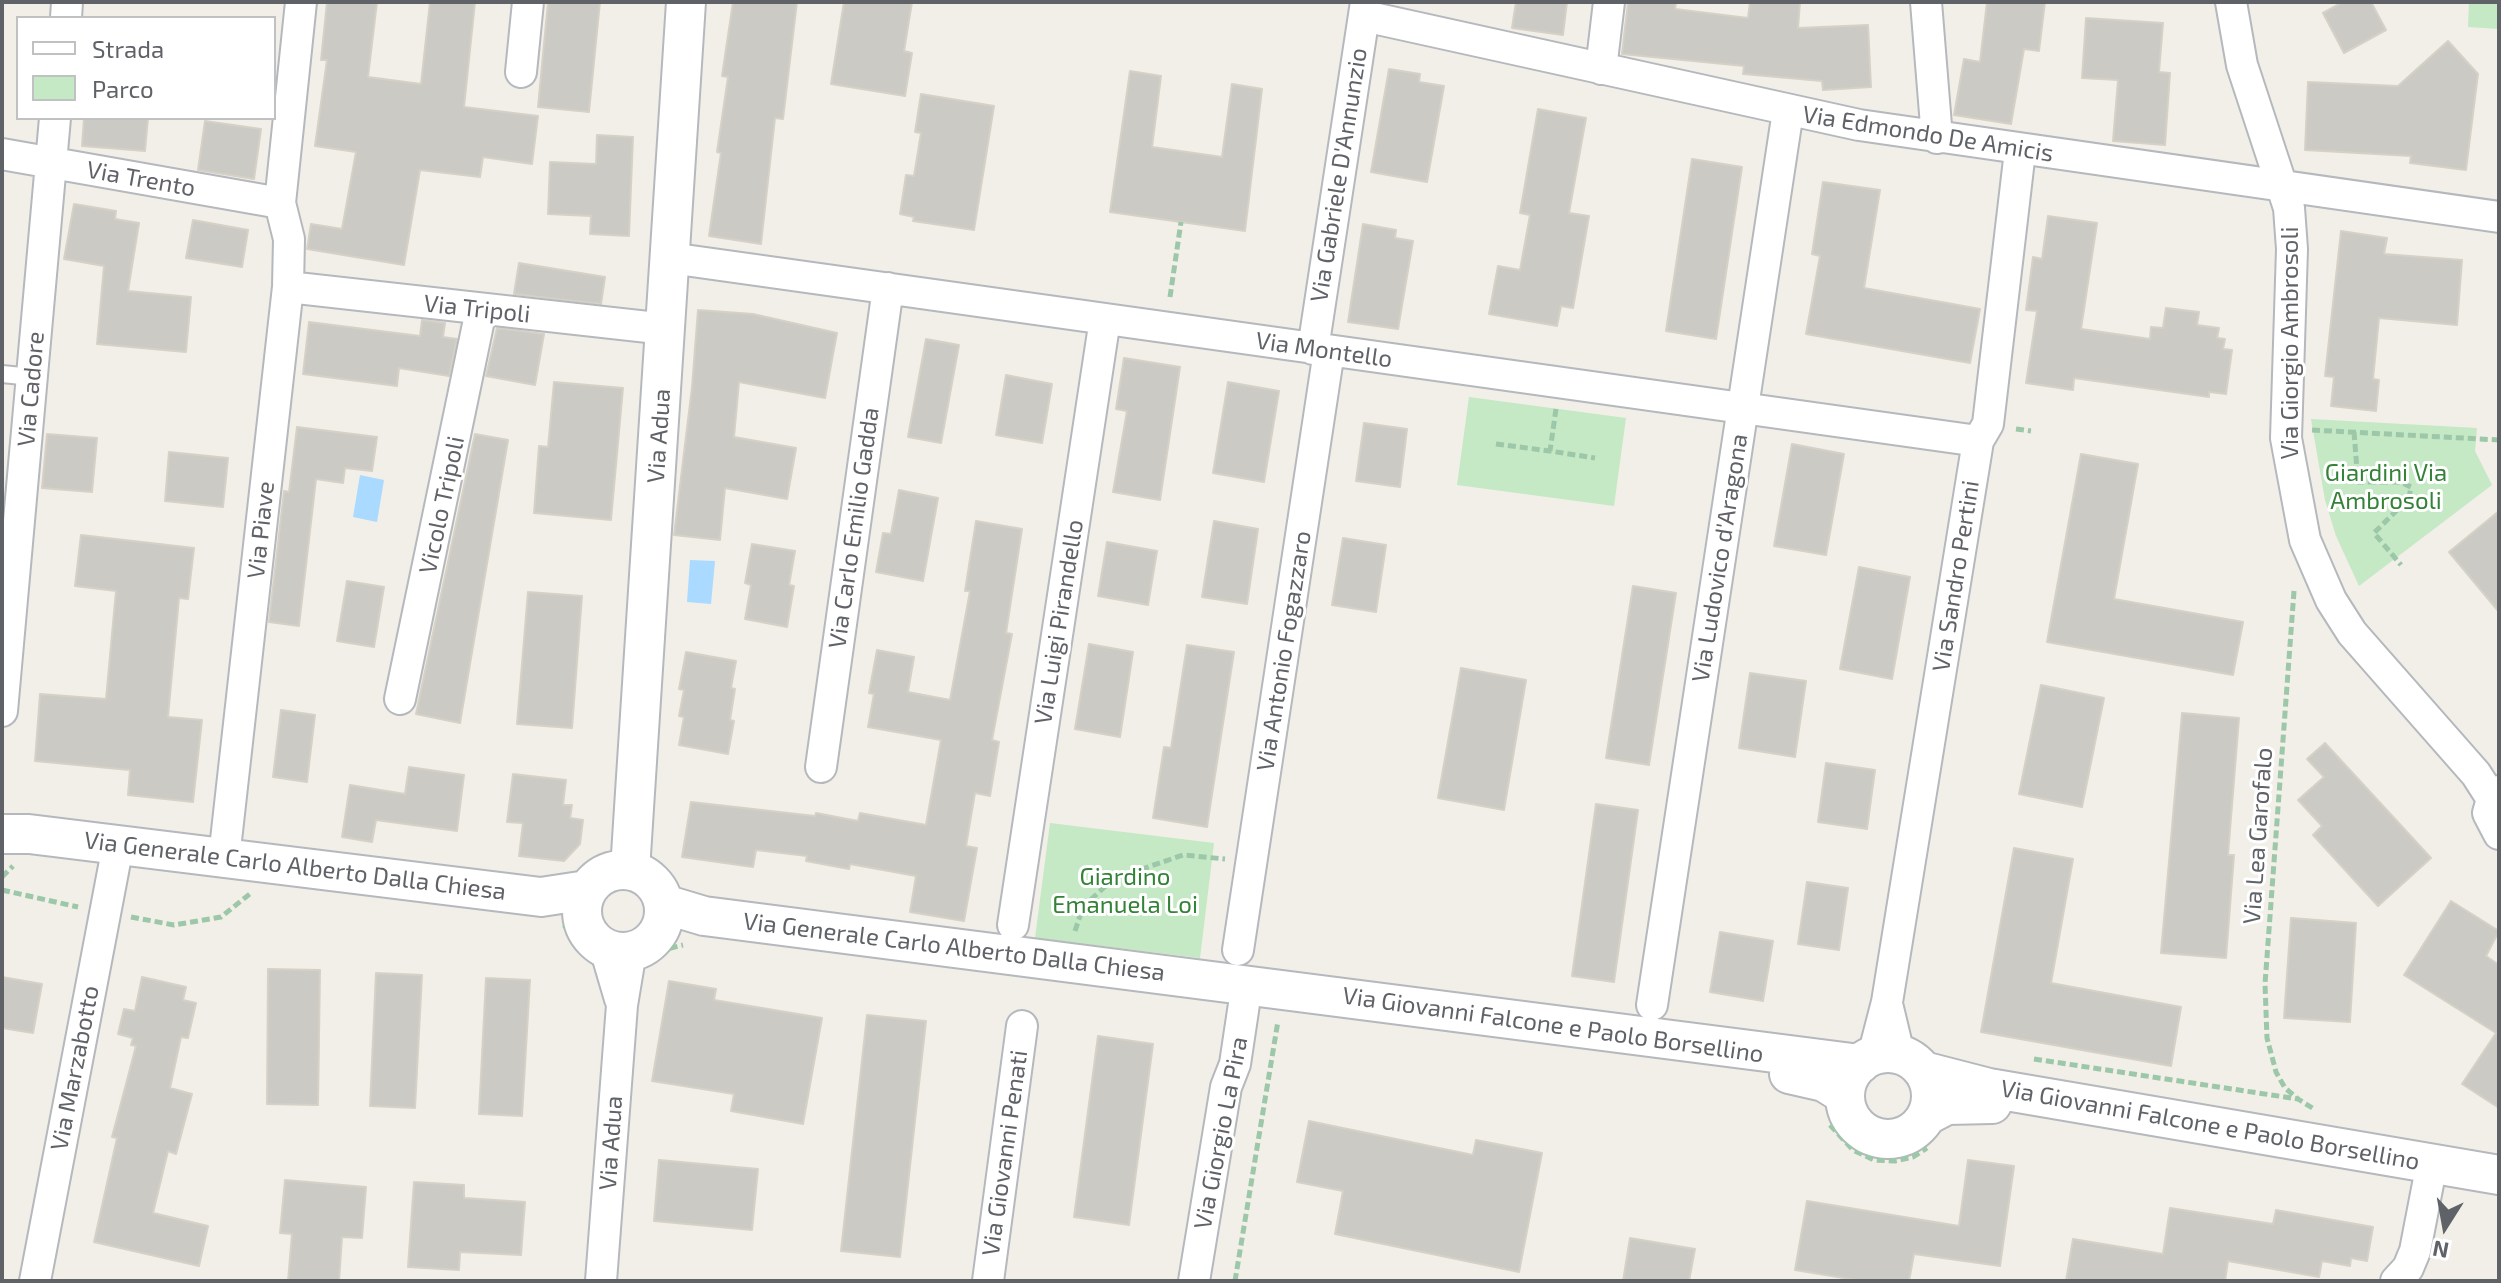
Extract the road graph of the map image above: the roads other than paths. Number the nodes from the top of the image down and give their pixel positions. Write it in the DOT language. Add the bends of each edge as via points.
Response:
graph roads {
  1 [pos="301,2"];
  2 [pos="528,2"];
  3 [pos="686,2"];
  4 [pos="1609,2"];
  5 [pos="1926,2"];
  6 [pos="2231,2"];
  7 [pos="1365,9"];
  8 [pos="1601,69"];
  9 [pos="521,72"];
  10 [pos="1788,111"];
  11 [pos="55,120"];
  12 [pos="1937,138"];
  13 [pos="2020,151"];
  14 [pos="2,154"];
  15 [pos="51,163"];
  16 [pos="2284,188"];
  17 [pos="280,203"];
  18 [pos="2499,217"];
  19 [pos="670,258"];
  20 [pos="288,287"];
  21 [pos="888,288"];
  22 [pos="481,310"];
  23 [pos="1105,319"];
  24 [pos="666,329"];
  25 [pos="1321,350"];
  26 [pos="17,376"];
  27 [pos="1742,409"];
  28 [pos="1978,441"];
  29 [pos="8,581"];
  30 [pos="400,699"];
  31 [pos="2,711"];
  32 [pos="821,767"];
  33 [pos="2491,787"];
  34 [pos="2499,834"];
  35 [pos="2,837"];
  36 [pos="116,856"];
  37 [pos="224,858"];
  38 [pos="1013,925"];
  39 [pos="621,932"];
  40 [pos="1250,995"];
  41 [pos="1652,1005"];
  42 [pos="1022,1026"];
  43 [pos="1871,1077"];
  44 [pos="1929,1130"];
  45 [pos="2431,1170"];
  46 [pos="2499,1175"];
  47 [pos="2499,1190"];
  48 [pos="35,1281"];
  49 [pos="601,1281"];
  50 [pos="988,1281"];
  51 [pos="1194,1281"];
  52 [pos="2396,1281"];
  1 -- 17 [label="street, Via Piave"];
  2 -- 9 [label="street"];
  3 -- 19 [label="street, Via Adua"];
  4 -- 8 [label="street"];
  5 -- 12 [label="street"];
  6 -- 16 [label="street, Via Giorgio Ambrosoli" via="2242,65"];
  7 -- 8 [label="street, Via Edmondo De Amicis"];
  7 -- 25 [label="street, Via Gabriele D'Annunzio"];
  8 -- 10 [label="street, Via Edmondo De Amicis"];
  10 -- 12 [label="street, Via Edmondo De Amicis"];
  10 -- 27 [label="street, Via Ludovico d'Aragona"];
  11 -- 15 [label="street, Via Cadore"];
  12 -- 13 [label="street, Via Edmondo De Amicis"];
  13 -- 16 [label="street, Via Edmondo De Amicis"];
  13 -- 28 [label="street, Via Sandro Pertini" via="1988,424"];
  14 -- 15 [label="street, Via Trento"];
  15 -- 17 [label="street, Via Trento"];
  15 -- 26 [label="street, Via Cadore"];
  16 -- 18 [label="street, Via Edmondo De Amicis"];
  16 -- 33 [label="street, Via Giorgio Ambrosoli" via="2292,249 2286,438 2305,540 2352,633"];
  17 -- 20 [label="street, Via Piave" via="289,239"];
  19 -- 21 [label="street, Via Montello"];
  19 -- 24 [label="street, Via Adua"];
  20 -- 22 [label="street, Via Tripoli"];
  20 -- 37 [label="street, Via Piave"];
  21 -- 23 [label="street, Via Montello"];
  21 -- 32 [label="street, Via Carlo Emilio Gadda"];
  22 -- 24 [label="street, Via Tripoli"];
  22 -- 30 [label="street, Vicolo Tripoli"];
  23 -- 25 [label="street, Via Montello"];
  23 -- 38 [label="street, Via Luigi Pirandello"];
  24 -- 39 [label="street, Via Adua" via="630,870 654,883"];
  25 -- 27 [label="street, Via Montello"];
  25 -- 40 [label="street, Via Antonio Fogazzaro"];
  26 -- 29 [label="street, Via Cadore"];
  27 -- 28 [label="street, Via Montello"];
  27 -- 41 [label="street, Via Ludovico d'Aragona"];
  28 -- 43 [label="street, Via Sandro Pertini" via="1887,1002 1891,1034"];
  29 -- 31 [label="street, Via Cadore"];
  33 -- 34 [label="street" via="2488,813"];
  35 -- 36 [label="street, Via Generale Carlo Alberto Dalla Chiesa" via="26,847"];
  35 -- 37 [label="street, Via Generale Carlo Alberto Dalla Chiesa" via="29,834"];
  36 -- 39 [label="street, Via Generale Carlo Alberto Dalla Chiesa" via="525,906"];
  36 -- 48 [label="street, Via Marzabotto"];
  37 -- 39 [label="street, Via Generale Carlo Alberto Dalla Chiesa" via="541,897"];
  39 -- 40 [label="street, Via Generale Carlo Alberto Dalla Chiesa"];
  39 -- 49 [label="street, Via Adua" via="622,1005"];
  40 -- 43 [label="street, Via Giovanni Falcone e Paolo Borsellino" via="1824,1082"];
  40 -- 51 [label="street, Via Giorgio La Pira" via="1226,1087"];
  42 -- 50 [label="street, Via Giovanni Penati"];
  43 -- 44 [label="street" via="1931,1090"];
  43 -- 44 [label="street, Via Giovanni Falcone e Paolo Borsellino" via="1847,1111 1855,1124 1882,1139 1899,1138 1918,1128"];
  43 -- 45 [label="street, Via Giovanni Falcone e Paolo Borsellino" via="1989,1088"];
  44 -- 45 [label="street, Via Giovanni Falcone e Paolo Borsellino" via="1947,1105 1980,1102"];
  45 -- 46 [label="street, Via Giovanni Falcone e Paolo Borsellino"];
  45 -- 47 [label="street, Via Giovanni Falcone e Paolo Borsellino"];
  45 -- 52 [label="street" via="2412,1260"];
}
